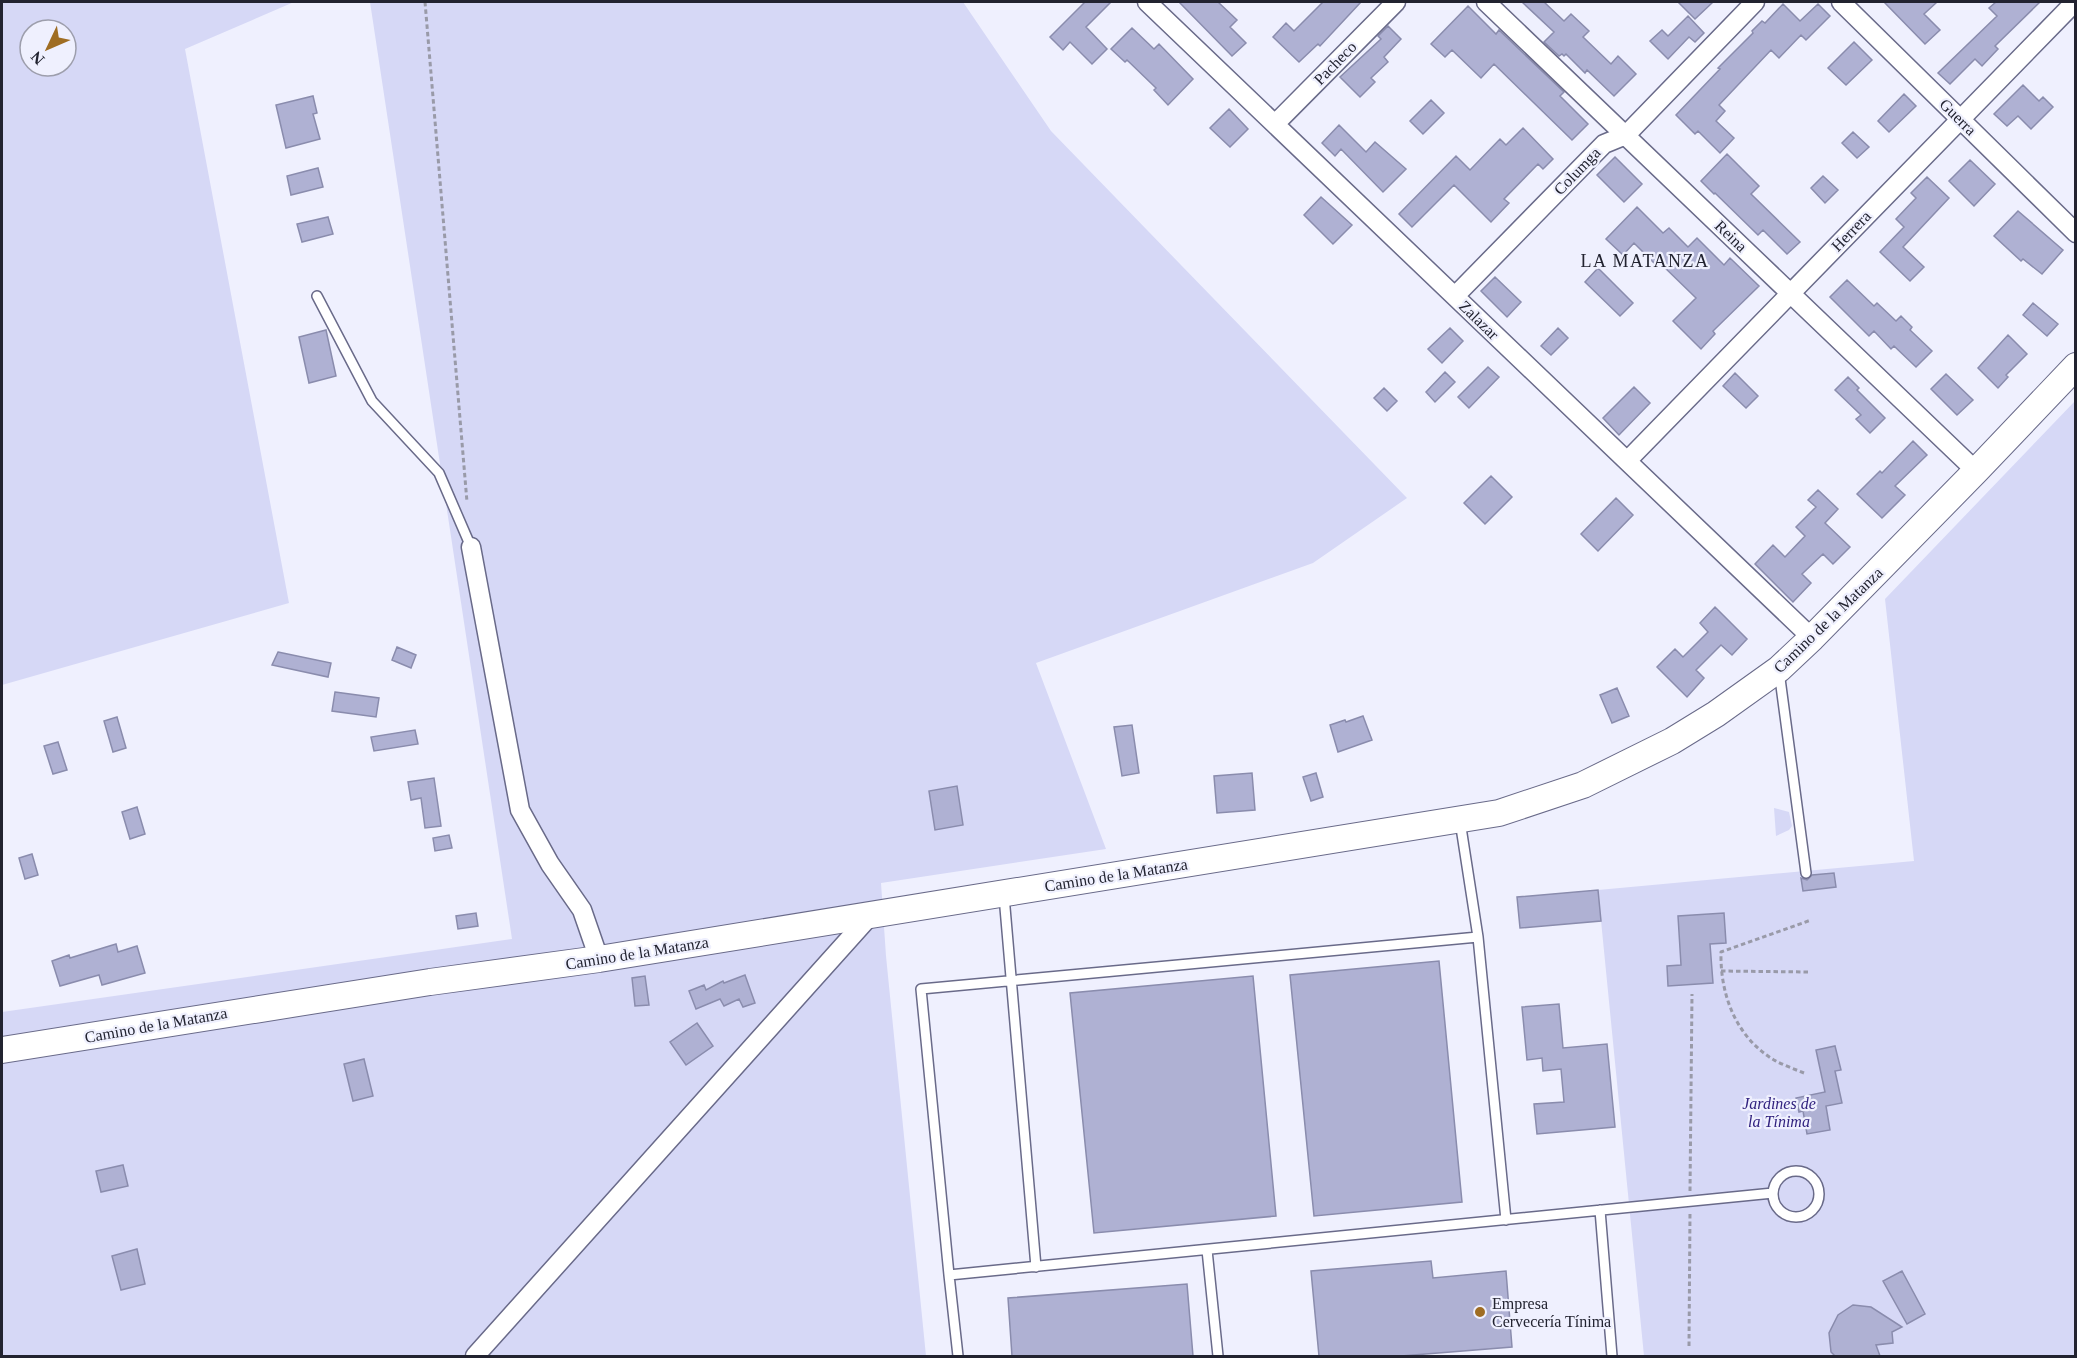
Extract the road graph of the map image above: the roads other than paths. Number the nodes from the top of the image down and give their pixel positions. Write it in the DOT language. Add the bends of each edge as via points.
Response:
graph roads {
  1 [pos="1147,2"];
  2 [pos="1395,2"];
  3 [pos="1486,2"];
  4 [pos="1755,2"];
  5 [pos="1841,2"];
  6 [pos="2075,2"];
  7 [pos="1960,119"];
  8 [pos="1275,124"];
  9 [pos="1626,135"];
  10 [pos="2076,233"];
  11 [pos="1791,293"];
  12 [pos="317,296"];
  13 [pos="1455,296"];
  14 [pos="2076,366"];
  15 [pos="1627,461"];
  16 [pos="1976,471"];
  17 [pos="471,547"];
  18 [pos="1812,638"];
  19 [pos="1779,669"];
  20 [pos="1460,820"];
  21 [pos="1806,873"];
  22 [pos="1004,894"];
  23 [pos="869,916"];
  24 [pos="1478,937"];
  25 [pos="599,959"];
  26 [pos="1013,980"];
  27 [pos="2,1050"];
  28 [pos="1773,1193"];
  29 [pos="1600,1210"];
  30 [pos="1506,1220"];
  31 [pos="1207,1250"];
  32 [pos="1036,1267"];
  33 [pos="949,1275"];
  34 [pos="475,1356"];
  35 [pos="958,1356"];
  36 [pos="1218,1356"];
  37 [pos="1612,1356"];
  1 -- 8 [label="street, Zalazar"];
  2 -- 8 [label="street, Pacheco"];
  3 -- 9 [label="street, Reina"];
  4 -- 9 [label="street, Columga"];
  5 -- 7 [label="street, Guerra"];
  6 -- 7 [label="street, Herrera"];
  7 -- 10 [label="street, Guerra"];
  7 -- 11 [label="street, Herrera"];
  8 -- 13 [label="street, Zalazar"];
  9 -- 11 [label="street, Reina"];
  9 -- 13 [label="street, Columga" via="1604,144"];
  11 -- 15 [label="street, Herrera"];
  11 -- 16 [label="street, Reina"];
  12 -- 17 [label="lane" via="372,401 439,473"];
  13 -- 15 [label="street, Zalazar"];
  14 -- 16 [label="street, Camino de la Matanza"];
  15 -- 18 [label="street, Zalazar"];
  16 -- 18 [label="street, Camino de la Matanza"];
  17 -- 25 [label="street" via="520,810 582,910"];
  18 -- 19 [label="street, Camino de la Matanza"];
  19 -- 20 [label="street, Camino de la Matanza" via="1672,741 1583,785 1499,813"];
  19 -- 21 [label="lane"];
  20 -- 22 [label="street, Camino de la Matanza"];
  20 -- 24 [label="lane"];
  22 -- 23 [label="street, Camino de la Matanza"];
  22 -- 26 [label="lane"];
  23 -- 25 [label="street, Camino de la Matanza"];
  23 -- 34 [label="street"];
  24 -- 26 [label="lane"];
  24 -- 30 [label="lane"];
  25 -- 27 [label="street, Camino de la Matanza"];
  26 -- 32 [label="lane"];
  26 -- 33 [label="lane" via="921,989"];
  28 -- 28 [label="lane" via="1778,1178 1800,1171 1814,1179 1819,1194 1814,1208 1796,1217 1782,1212"];
  28 -- 29 [label="lane"];
  29 -- 30 [label="lane"];
  29 -- 37 [label="lane"];
  30 -- 31 [label="lane"];
  31 -- 32 [label="lane"];
  31 -- 36 [label="lane"];
  32 -- 33 [label="lane"];
  33 -- 35 [label="lane"];
}
